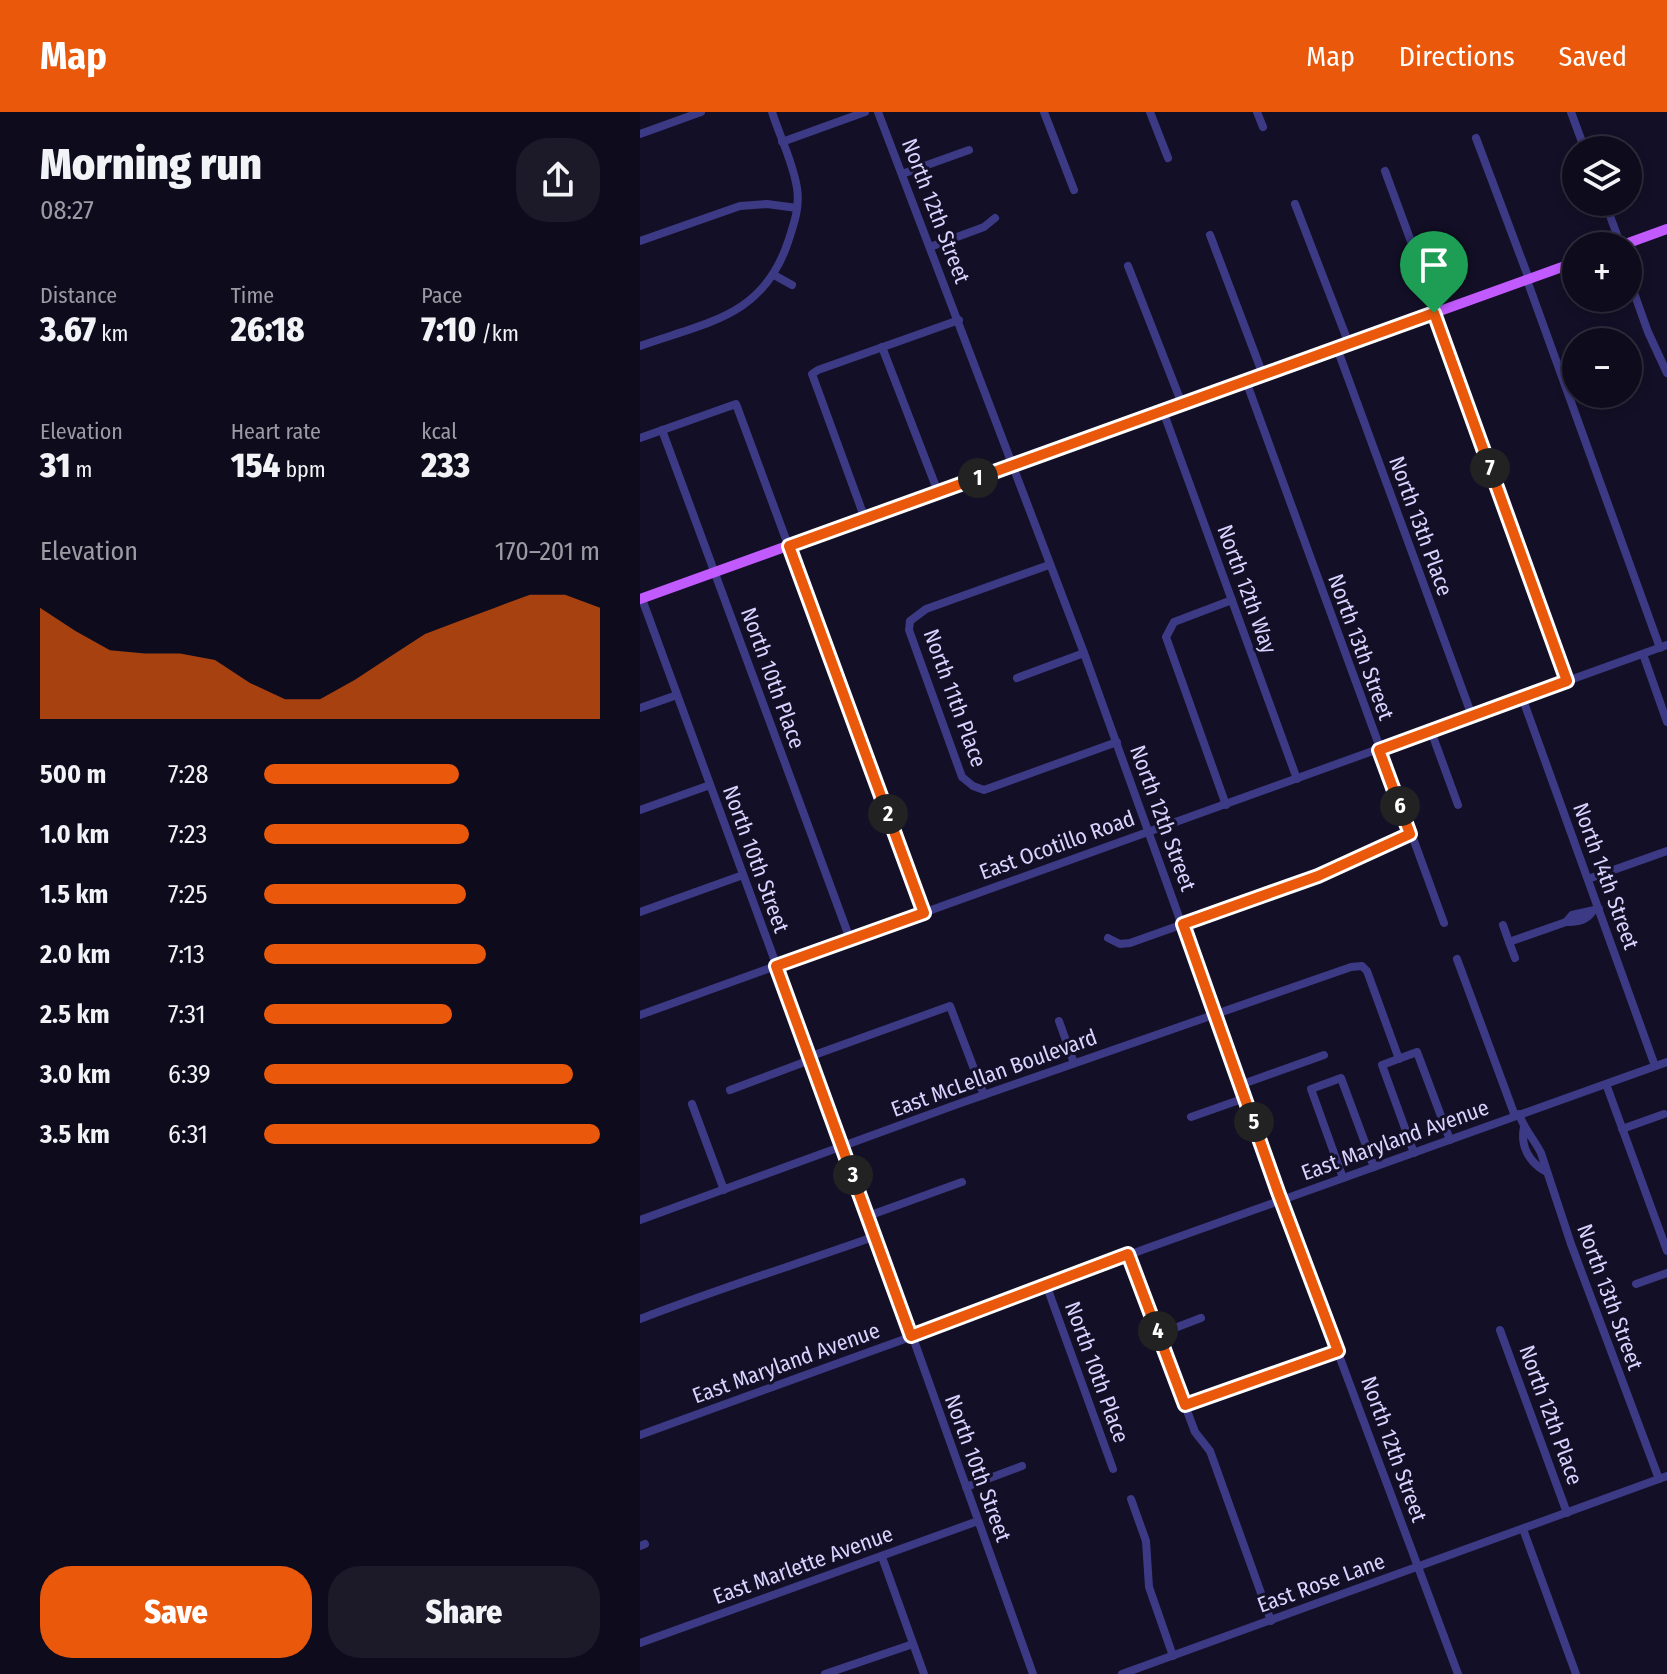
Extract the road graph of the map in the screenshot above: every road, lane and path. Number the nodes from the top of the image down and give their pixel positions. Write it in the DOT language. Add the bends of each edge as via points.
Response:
graph roads {
  1 [pos="701,112"];
  2 [pos="772,112"];
  3 [pos="865,112"];
  4 [pos="878,112"];
  5 [pos="1044,112"];
  6 [pos="1150,112"];
  7 [pos="1257,112"];
  8 [pos="1571,112"];
  9 [pos="1263,127"];
  10 [pos="640,134"];
  11 [pos="1580,136"];
  12 [pos="1476,138"];
  13 [pos="782,142"];
  14 [pos="969,150"];
  15 [pos="1168,158"];
  16 [pos="1385,171"];
  17 [pos="902,174"];
  18 [pos="1074,190"];
  19 [pos="1295,204"];
  20 [pos="797,208"];
  21 [pos="995,218"];
  22 [pos="1667,229"];
  23 [pos="1210,235"];
  24 [pos="1642,238"];
  25 [pos="640,241"];
  26 [pos="930,247"];
  27 [pos="1128,266"];
  28 [pos="1562,267"];
  29 [pos="774,275"];
  30 [pos="1528,280"];
  31 [pos="792,285"];
  32 [pos="1641,312"];
  33 [pos="1436,313"];
  34 [pos="959,320"];
  35 [pos="640,346"];
  36 [pos="1343,346"];
  37 [pos="882,347"];
  38 [pos="1667,373"];
  39 [pos="1263,375"];
  40 [pos="1246,381"];
  41 [pos="1182,404"];
  42 [pos="1163,411"];
  43 [pos="662,430"];
  44 [pos="640,438"];
  45 [pos="1012,466"];
  46 [pos="938,492"];
  47 [pos="865,519"];
  48 [pos="789,546"];
  49 [pos="1049,565"];
  50 [pos="716,572"];
  51 [pos="641,599"];
  52 [pos="1232,600"];
  53 [pos="1664,647"];
  54 [pos="1084,653"];
  55 [pos="1643,654"];
  56 [pos="1017,678"];
  57 [pos="1567,681"];
  58 [pos="677,695"];
  59 [pos="1522,697"];
  60 [pos="640,708"];
  61 [pos="1472,716"];
  62 [pos="1667,722"];
  63 [pos="1431,731"];
  64 [pos="1117,742"];
  65 [pos="1379,750"];
  66 [pos="1297,779"];
  67 [pos="710,785"];
  68 [pos="1226,805"];
  69 [pos="1458,805"];
  70 [pos="640,810"];
  71 [pos="1149,832"];
  72 [pos="1410,834"];
  73 [pos="1667,851"];
  74 [pos="743,875"];
  75 [pos="1588,879"];
  76 [pos="1595,910"];
  77 [pos="640,912"];
  78 [pos="924,913"];
  79 [pos="1444,923"];
  80 [pos="1183,924"];
  81 [pos="1503,925"];
  82 [pos="1108,938"];
  83 [pos="850,939"];
  84 [pos="1509,942"];
  85 [pos="1515,958"];
  86 [pos="1457,959"];
  87 [pos="776,966"];
  88 [pos="1215,1014"];
  89 [pos="640,1015"];
  90 [pos="1059,1021"];
  91 [pos="1324,1055"];
  92 [pos="810,1059"];
  93 [pos="1399,1059"];
  94 [pos="1667,1062"];
  95 [pos="1074,1063"];
  96 [pos="1655,1066"];
  97 [pos="1606,1084"];
  98 [pos="1240,1085"];
  99 [pos="730,1090"];
  100 [pos="984,1095"];
  101 [pos="1245,1098"];
  102 [pos="692,1104"];
  103 [pos="1664,1114"];
  104 [pos="1517,1115"];
  105 [pos="1191,1117"];
  106 [pos="1622,1129"];
  107 [pos="1450,1140"];
  108 [pos="843,1147"];
  109 [pos="1414,1153"];
  110 [pos="1374,1167"];
  111 [pos="1343,1178"];
  112 [pos="962,1182"];
  113 [pos="724,1190"];
  114 [pos="1281,1200"];
  115 [pos="868,1216"];
  116 [pos="640,1220"];
  117 [pos="876,1236"];
  118 [pos="1667,1251"];
  119 [pos="1128,1254"];
  120 [pos="1667,1273"];
  121 [pos="1636,1284"];
  122 [pos="1047,1287"];
  123 [pos="1201,1318"];
  124 [pos="640,1319"];
  125 [pos="1500,1330"];
  126 [pos="1159,1334"];
  127 [pos="911,1336"];
  128 [pos="1338,1351"];
  129 [pos="1185,1405"];
  130 [pos="640,1435"];
  131 [pos="1022,1466"];
  132 [pos="1113,1469"];
  133 [pos="1663,1478"];
  134 [pos="966,1487"];
  135 [pos="1131,1499"];
  136 [pos="1567,1513"];
  137 [pos="978,1521"];
  138 [pos="1523,1529"];
  139 [pos="882,1557"];
  140 [pos="1419,1567"];
  141 [pos="1271,1621"];
  142 [pos="640,1643"];
  143 [pos="913,1644"];
  144 [pos="1173,1656"];
  145 [pos="825,1674"];
  146 [pos="924,1674"];
  147 [pos="1033,1674"];
  148 [pos="1122,1674"];
  149 [pos="1458,1674"];
  150 [pos="1576,1674"];
  1 -- 10 [label="street"];
  2 -- 13 [label="street"];
  3 -- 13 [label="street"];
  4 -- 17 [label="street, North 12th Street"];
  5 -- 18 [label="street"];
  6 -- 15 [label="street"];
  7 -- 9 [label="street"];
  8 -- 11 [label="street"];
  12 -- 30 [label="street"];
  13 -- 20 [label="street" via="794,174"];
  14 -- 17 [label="street"];
  16 -- 33 [label="street"];
  17 -- 26 [label="street, North 12th Street"];
  19 -- 36 [label="street, North 13th Place"];
  20 -- 25 [label="street" via="740,206"];
  20 -- 29 [label="street"];
  21 -- 26 [label="street"];
  22 -- 24 [label="main road"];
  23 -- 39 [label="street"];
  26 -- 34 [label="street, North 12th Street"];
  27 -- 41 [label="street"];
  28 -- 30 [label="main road"];
  29 -- 31 [label="street"];
  29 -- 35 [label="street" via="762,291 731,313"];
  30 -- 33 [label="main road"];
  30 -- 53 [label="street"];
  32 -- 38 [label="street"];
  33 -- 36 [label="main road"];
  33 -- 57 [label="street"];
  34 -- 37 [label="street"];
  34 -- 45 [label="street, North 12th Street"];
  36 -- 39 [label="main road"];
  36 -- 61 [label="street, North 13th Place"];
  37 -- 46 [label="street"];
  37 -- 47 [label="street" via="812,374"];
  39 -- 40 [label="main road"];
  40 -- 41 [label="main road"];
  40 -- 65 [label="street, North 13th Street"];
  41 -- 42 [label="main road"];
  42 -- 45 [label="main road"];
  42 -- 52 [label="street, North 12th Way"];
  43 -- 44 [label="street"];
  43 -- 48 [label="street" via="736,404"];
  43 -- 50 [label="street, North 10th Place"];
  45 -- 46 [label="main road"];
  45 -- 49 [label="street, North 12th Street"];
  46 -- 47 [label="main road"];
  47 -- 48 [label="main road"];
  48 -- 50 [label="main road"];
  48 -- 78 [label="street"];
  49 -- 54 [label="street, North 12th Street"];
  49 -- 64 [label="street, North 11th Place" via="926,609 910,621 956,762 965,781 984,790"];
  50 -- 51 [label="main road"];
  50 -- 83 [label="street, North 10th Place"];
  51 -- 58 [label="street, North 10th Street"];
  52 -- 66 [label="street, North 12th Way"];
  52 -- 68 [label="street" via="1174,622 1166,637"];
  53 -- 55 [label="street, East Ocotillo Road"];
  54 -- 56 [label="street"];
  54 -- 64 [label="street, North 12th Street"];
  55 -- 57 [label="street, East Ocotillo Road"];
  55 -- 62 [label="street"];
  57 -- 59 [label="street, East Ocotillo Road"];
  58 -- 60 [label="street"];
  58 -- 67 [label="street, North 10th Street"];
  59 -- 61 [label="street, East Ocotillo Road"];
  59 -- 75 [label="street, North 14th Street"];
  61 -- 63 [label="street, East Ocotillo Road"];
  63 -- 65 [label="street, East Ocotillo Road"];
  63 -- 69 [label="street"];
  64 -- 71 [label="street, North 12th Street"];
  65 -- 66 [label="street, East Ocotillo Road"];
  65 -- 72 [label="street, North 13th Street"];
  66 -- 68 [label="street, East Ocotillo Road"];
  67 -- 70 [label="street"];
  67 -- 74 [label="street, North 10th Street"];
  68 -- 71 [label="street, East Ocotillo Road"];
  71 -- 78 [label="street, East Ocotillo Road"];
  71 -- 80 [label="street, North 12th Street"];
  72 -- 79 [label="street, North 13th Street"];
  72 -- 80 [label="street" via="1318,876"];
  73 -- 75 [label="street"];
  74 -- 77 [label="street"];
  74 -- 87 [label="street, North 10th Street"];
  75 -- 76 [label="street, North 14th Street"];
  76 -- 84 [label="street"];
  76 -- 96 [label="street, North 14th Street"];
  78 -- 83 [label="street, East Ocotillo Road"];
  80 -- 82 [label="street" via="1130,943"];
  80 -- 88 [label="street, North 12th Street"];
  81 -- 84 [label="street"];
  83 -- 87 [label="street, East Ocotillo Road"];
  84 -- 85 [label="street"];
  86 -- 104 [label="street, North 13th Street"];
  87 -- 89 [label="street, East Ocotillo Road"];
  87 -- 92 [label="street, North 10th Street"];
  88 -- 93 [label="street, East McLellan Boulevard" via="1362,966"];
  88 -- 95 [label="street, East McLellan Boulevard"];
  88 -- 98 [label="street, North 12th Street"];
  90 -- 95 [label="street"];
  91 -- 98 [label="street"];
  92 -- 99 [label="street"];
  92 -- 100 [label="street" via="950,1006"];
  92 -- 108 [label="street, North 10th Street"];
  93 -- 107 [label="street" via="1417,1052"];
  93 -- 109 [label="street" via="1382,1065"];
  94 -- 96 [label="street, East Maryland Avenue"];
  95 -- 100 [label="street, East McLellan Boulevard"];
  96 -- 97 [label="street, East Maryland Avenue"];
  97 -- 104 [label="street, East Maryland Avenue"];
  97 -- 106 [label="street"];
  98 -- 101 [label="street, North 12th Street"];
  100 -- 108 [label="street, East McLellan Boulevard"];
  101 -- 105 [label="street"];
  101 -- 114 [label="street, North 12th Street"];
  102 -- 113 [label="street"];
  103 -- 106 [label="street"];
  104 -- 107 [label="street, East Maryland Avenue"];
  104 -- 133 [label="street, North 13th Street" via="1529,1160 1545,1171"];
  106 -- 118 [label="street"];
  107 -- 109 [label="street, East Maryland Avenue"];
  108 -- 113 [label="street, East McLellan Boulevard"];
  108 -- 115 [label="street, North 10th Street"];
  109 -- 110 [label="street, East Maryland Avenue"];
  110 -- 111 [label="street, East Maryland Avenue"];
  110 -- 111 [label="street" via="1341,1078 1311,1089"];
  111 -- 114 [label="street, East Maryland Avenue"];
  112 -- 115 [label="street"];
  113 -- 116 [label="street, East McLellan Boulevard"];
  114 -- 119 [label="street, East Maryland Avenue"];
  114 -- 128 [label="street, North 12th Street"];
  115 -- 117 [label="street, North 10th Street"];
  117 -- 124 [label="street"];
  117 -- 127 [label="street, North 10th Street"];
  119 -- 122 [label="street, East Maryland Avenue"];
  119 -- 126 [label="street"];
  120 -- 121 [label="street"];
  122 -- 127 [label="street, East Maryland Avenue"];
  122 -- 132 [label="street, North 10th Place"];
  123 -- 126 [label="street"];
  125 -- 136 [label="street, North 12th Place"];
  126 -- 129 [label="street"];
  127 -- 130 [label="street, East Maryland Avenue"];
  127 -- 134 [label="street, North 10th Street"];
  128 -- 129 [label="street"];
  128 -- 140 [label="street, North 12th Street"];
  129 -- 141 [label="street" via="1210,1451"];
  131 -- 134 [label="street"];
  133 -- 136 [label="street, East Rose Lane"];
  134 -- 137 [label="street, North 10th Street"];
  135 -- 144 [label="street" via="1146,1541 1149,1587"];
  136 -- 138 [label="street, East Rose Lane"];
  137 -- 139 [label="street, East Marlette Avenue"];
  137 -- 147 [label="street, North 10th Street"];
  138 -- 140 [label="street, East Rose Lane"];
  138 -- 150 [label="street"];
  139 -- 142 [label="street, East Marlette Avenue"];
  139 -- 143 [label="street"];
  140 -- 141 [label="street, East Rose Lane"];
  140 -- 149 [label="street, North 12th Street"];
  141 -- 144 [label="street, East Rose Lane"];
  143 -- 145 [label="street"];
  143 -- 146 [label="street"];
  144 -- 148 [label="street, East Rose Lane"];
}
